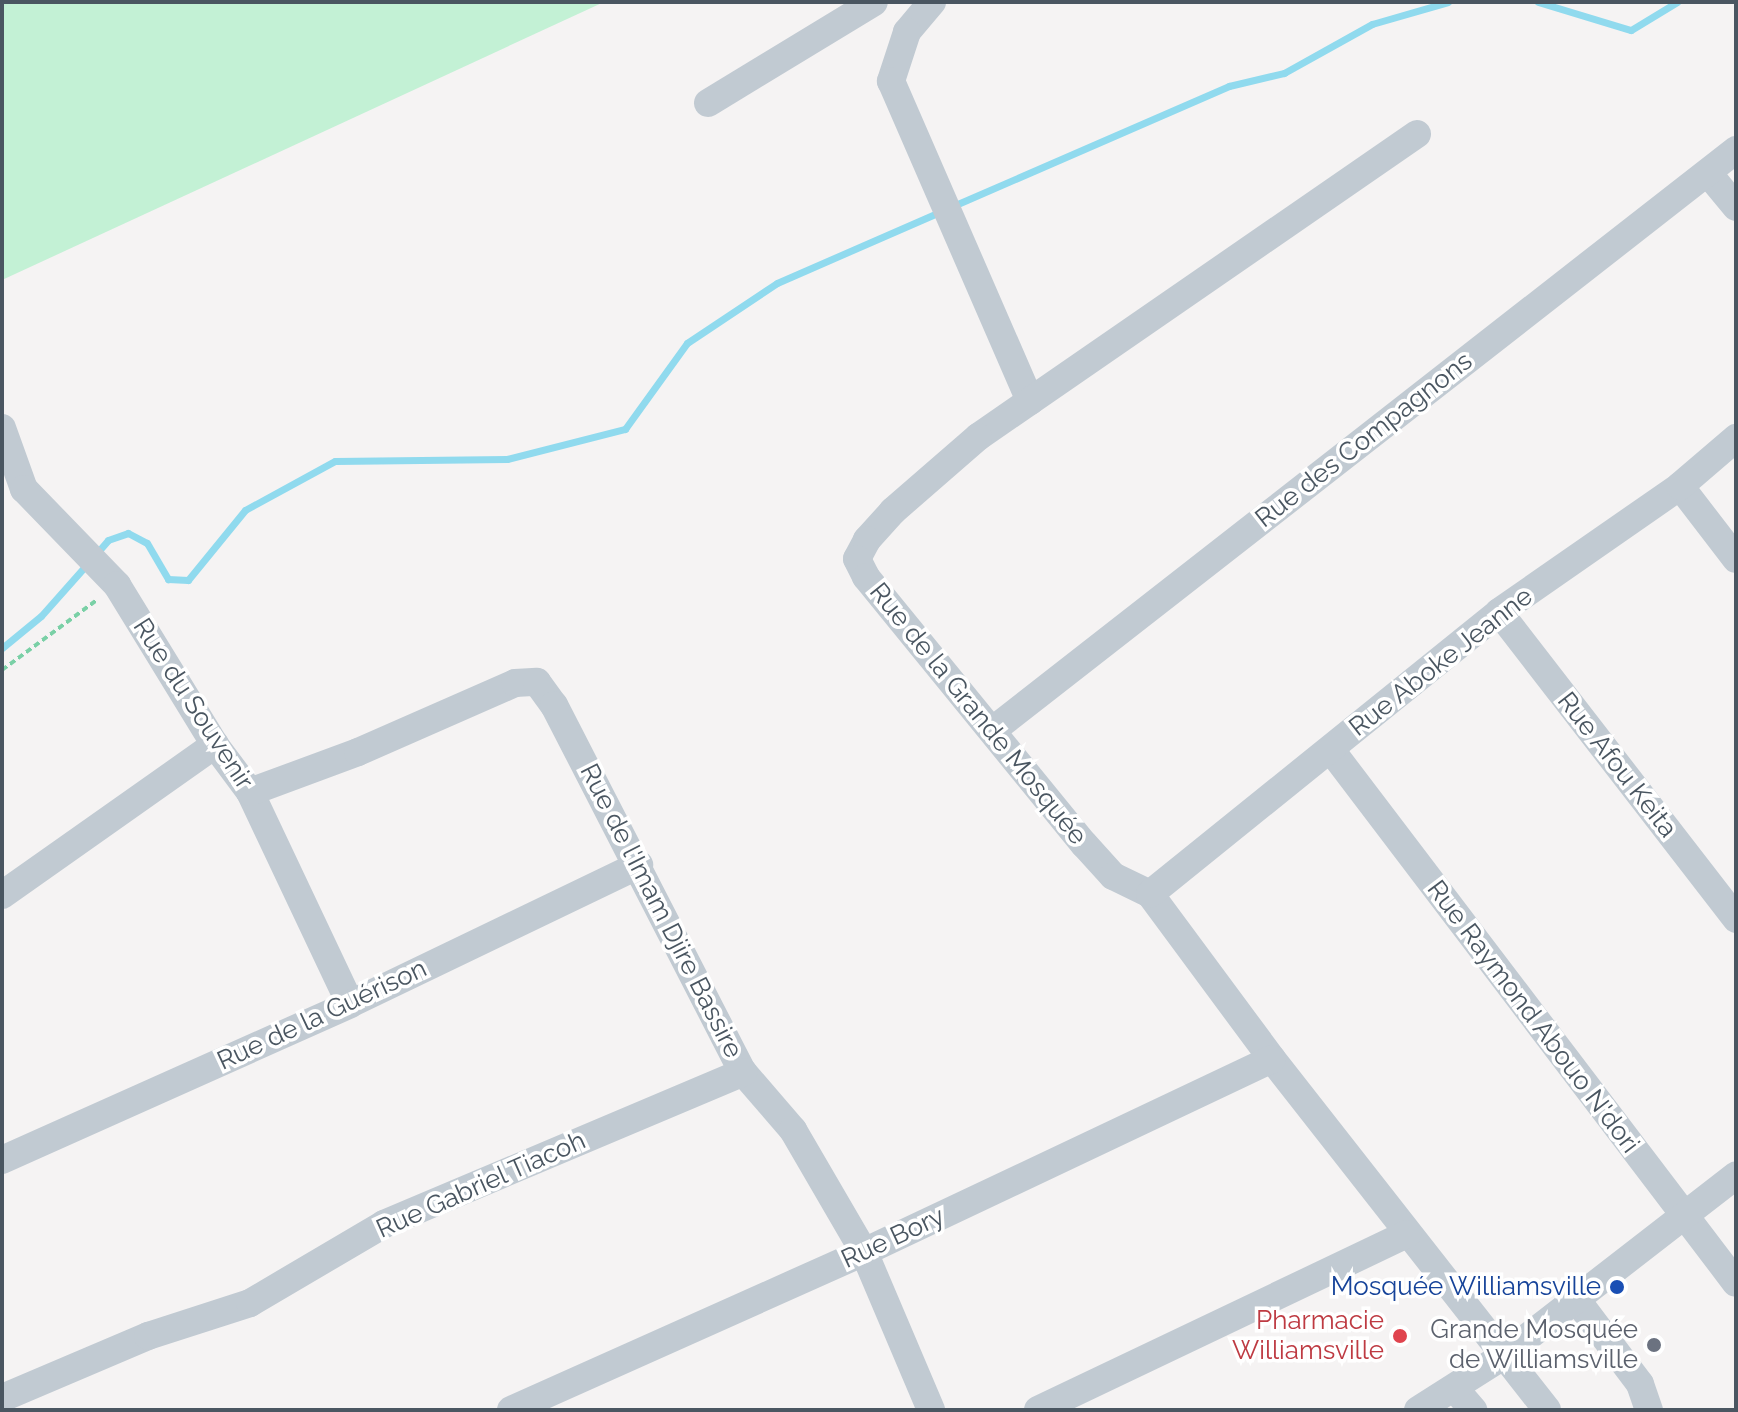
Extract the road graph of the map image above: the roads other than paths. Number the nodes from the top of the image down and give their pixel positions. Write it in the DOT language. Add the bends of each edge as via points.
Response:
graph roads {
  1 [pos="874,2"];
  2 [pos="932,2"];
  3 [pos="708,103"];
  4 [pos="1417,134"];
  5 [pos="1736,150"];
  6 [pos="1708,173"];
  7 [pos="1736,207"];
  8 [pos="1030,401"];
  9 [pos="1736,438"];
  10 [pos="4,442"];
  11 [pos="1680,486"];
  12 [pos="1736,559"];
  13 [pos="1499,612"];
  14 [pos="993,730"];
  15 [pos="215,745"];
  16 [pos="1331,750"];
  17 [pos="250,792"];
  18 [pos="639,865"];
  19 [pos="1150,894"];
  20 [pos="2,895"];
  21 [pos="1736,919"];
  22 [pos="350,1004"];
  23 [pos="1272,1059"];
  24 [pos="743,1072"];
  25 [pos="2,1160"];
  26 [pos="1736,1175"];
  27 [pos="1682,1215"];
  28 [pos="1407,1234"];
  29 [pos="864,1252"];
  30 [pos="1736,1283"];
  31 [pos="1576,1299"];
  32 [pos="1503,1356"];
  33 [pos="2,1398"];
  34 [pos="1464,1399"];
  35 [pos="511,1410"];
  36 [pos="931,1410"];
  37 [pos="1038,1410"];
  38 [pos="1420,1410"];
  39 [pos="1547,1410"];
  40 [pos="1649,1410"];
  1 -- 3 [label="street"];
  2 -- 8 [label="street" via="907,32 891,81"];
  4 -- 8 [label="street, Rue de la Grande Mosquée"];
  5 -- 6 [label="street, Rue des Compagnons"];
  6 -- 7 [label="street"];
  6 -- 14 [label="street, Rue des Compagnons"];
  8 -- 14 [label="street, Rue de la Grande Mosquée" via="978,437 893,511 857,559 866,577"];
  9 -- 11 [label="street, Rue Aboke Jeanne"];
  10 -- 15 [label="street, Rue du Souvenir" via="24,489 117,585"];
  11 -- 12 [label="street"];
  11 -- 13 [label="street, Rue Aboke Jeanne"];
  13 -- 16 [label="street, Rue Aboke Jeanne"];
  13 -- 21 [label="street, Rue Afou Keita"];
  14 -- 19 [label="street, Rue de la Grande Mosquée" via="1113,876"];
  15 -- 17 [label="street, Rue du Souvenir"];
  15 -- 20 [label="street"];
  16 -- 19 [label="street, Rue Aboke Jeanne"];
  16 -- 27 [label="street, Rue Raymond Abouo N'dori"];
  17 -- 18 [label="street, Rue de l'Imam Djire Bassire" via="358,752 515,683 537,682"];
  17 -- 22 [label="street, Rue du Souvenir"];
  18 -- 22 [label="street, Rue de la Guérison"];
  18 -- 24 [label="street, Rue de l'Imam Djire Bassire"];
  19 -- 23 [label="street, Rue de la Grande Mosquée"];
  22 -- 25 [label="street, Rue de la Guérison"];
  23 -- 28 [label="street, Rue de la Grande Mosquée"];
  23 -- 29 [label="street, Rue Bory"];
  24 -- 29 [label="street, Rue de l'Imam Djire Bassire" via="793,1130"];
  24 -- 33 [label="street, Rue Gabriel Tiacoh" via="384,1224 250,1303 148,1336"];
  26 -- 27 [label="street"];
  27 -- 30 [label="street, Rue Raymond Abouo N'dori"];
  27 -- 31 [label="street"];
  28 -- 32 [label="street, Rue de la Grande Mosquée"];
  28 -- 37 [label="street"];
  29 -- 35 [label="street, Rue Bory"];
  29 -- 36 [label="street, Rue de l'Imam Djire Bassire"];
  31 -- 32 [label="street"];
  31 -- 40 [label="street" via="1640,1384"];
  32 -- 34 [label="street"];
  32 -- 39 [label="street, Rue de la Grande Mosquée"];
  34 -- 38 [label="street"];
}
